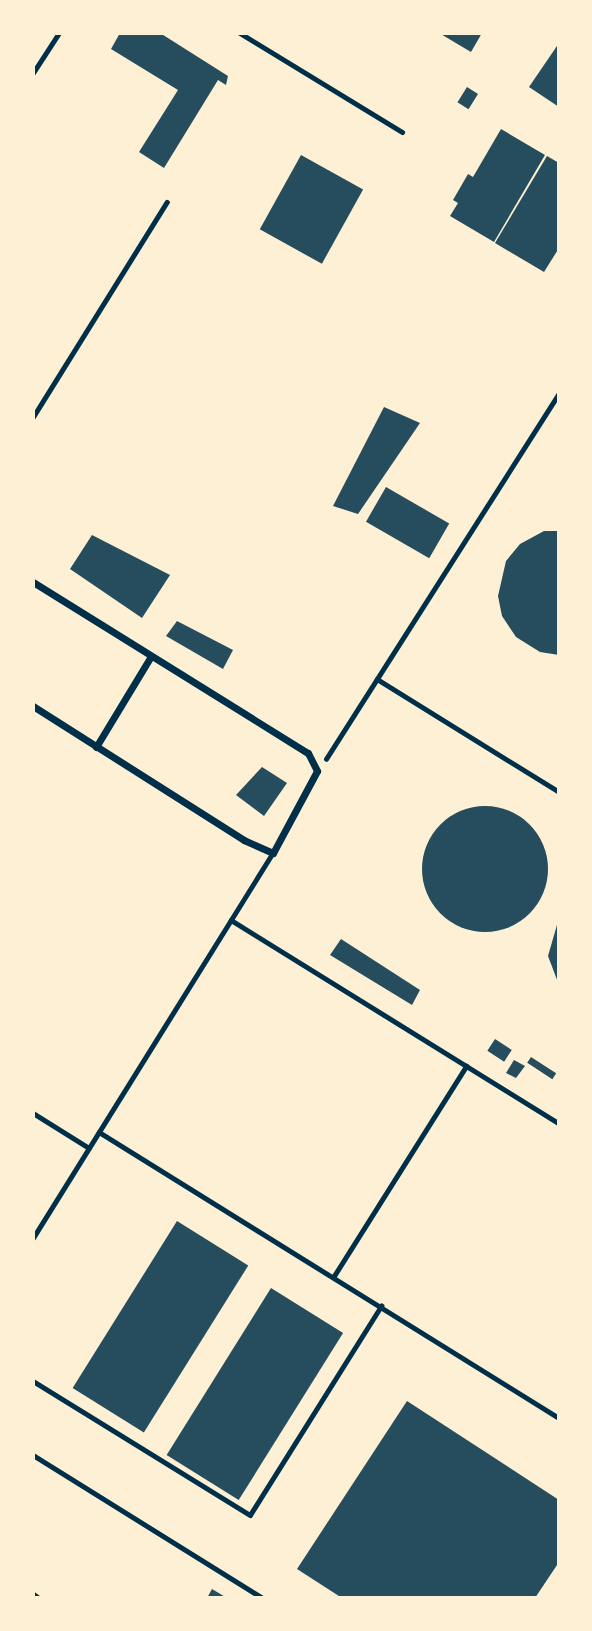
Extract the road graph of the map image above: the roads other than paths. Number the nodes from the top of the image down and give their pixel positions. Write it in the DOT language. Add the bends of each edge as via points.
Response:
graph roads {
  1 [pos="59,33"];
  2 [pos="240,33"];
  3 [pos="33,73"];
  4 [pos="402,132"];
  5 [pos="167,202"];
  6 [pos="559,393"];
  7 [pos="33,417"];
  8 [pos="33,582"];
  9 [pos="150,658"];
  10 [pos="377,679"];
  11 [pos="33,706"];
  12 [pos="96,747"];
  13 [pos="326,759"];
  14 [pos="559,792"];
  15 [pos="273,853"];
  16 [pos="231,920"];
  17 [pos="466,1066"];
  18 [pos="33,1113"];
  19 [pos="559,1123"];
  20 [pos="99,1132"];
  21 [pos="89,1148"];
  22 [pos="33,1238"];
  23 [pos="334,1276"];
  24 [pos="382,1306"];
  25 [pos="33,1381"];
  26 [pos="559,1418"];
  27 [pos="33,1455"];
  28 [pos="263,1598"];
  1 -- 3 [label="lane"];
  2 -- 4 [label="lane"];
  5 -- 7 [label="lane"];
  6 -- 10 [label="lane"];
  8 -- 9 [label="street"];
  9 -- 12 [label="street"];
  9 -- 15 [label="street" via="314,759 317,771"];
  10 -- 13 [label="lane"];
  10 -- 14 [label="lane"];
  11 -- 12 [label="street"];
  12 -- 15 [label="street" via="244,840"];
  15 -- 16 [label="lane"];
  16 -- 17 [label="lane"];
  16 -- 20 [label="lane"];
  17 -- 19 [label="lane"];
  17 -- 23 [label="lane"];
  18 -- 21 [label="lane"];
  20 -- 21 [label="lane"];
  20 -- 23 [label="lane"];
  21 -- 22 [label="lane"];
  23 -- 24 [label="lane"];
  24 -- 25 [label="lane" via="250,1515"];
  24 -- 26 [label="lane"];
  27 -- 28 [label="lane"];
}
